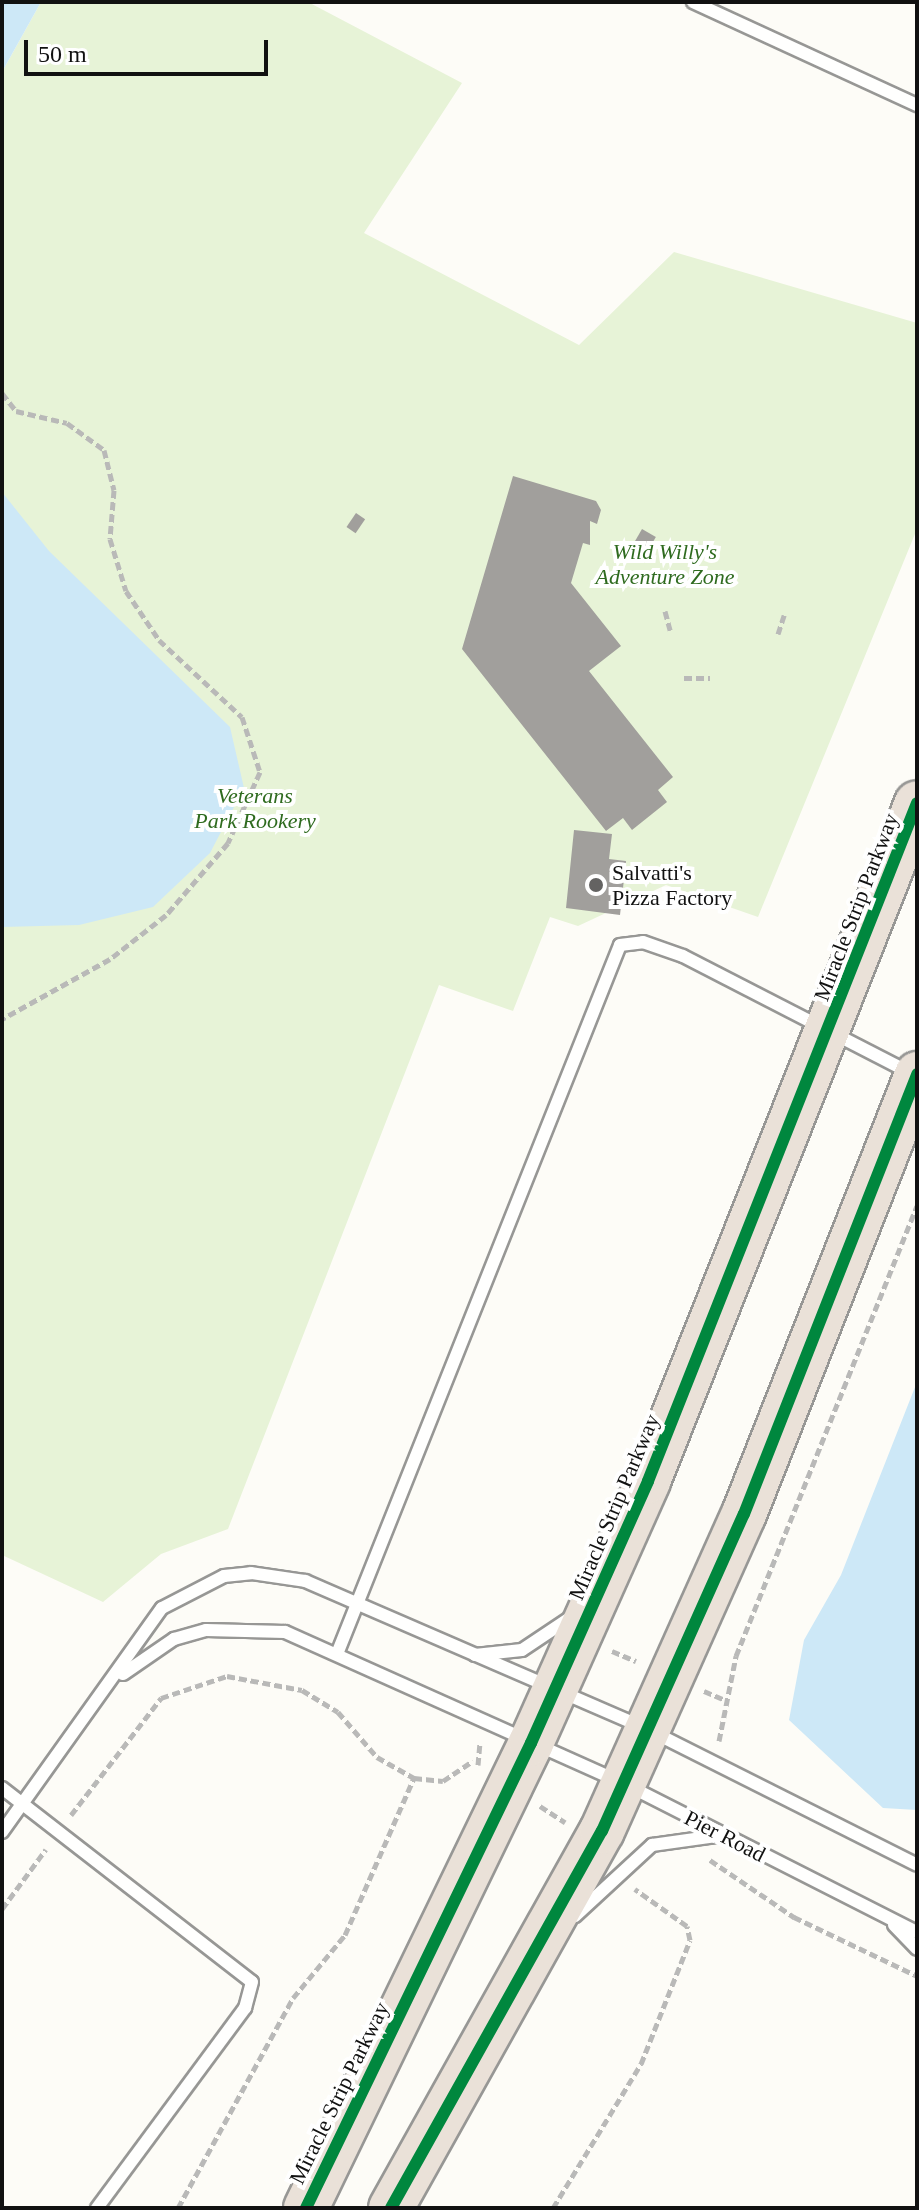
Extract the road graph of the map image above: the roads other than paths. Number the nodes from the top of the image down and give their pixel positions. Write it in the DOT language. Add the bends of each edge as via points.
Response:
graph roads {
  1 [pos="693,2"];
  2 [pos="917,105"];
  3 [pos="917,803"];
  4 [pos="831,1027"];
  5 [pos="917,1075"];
  6 [pos="596,1600"];
  7 [pos="360,1607"];
  8 [pos="465,1653"];
  9 [pos="337,1654"];
  10 [pos="112,1684"];
  11 [pos="554,1694"];
  12 [pos="647,1729"];
  13 [pos="531,1743"];
  14 [pos="623,1783"];
  15 [pos="2,1788"];
  16 [pos="23,1803"];
  17 [pos="2,1832"];
  18 [pos="723,1835"];
  19 [pos="917,1865"];
  20 [pos="889,1919"];
  21 [pos="917,1932"];
  22 [pos="917,1949"];
  23 [pos="534,1960"];
  24 [pos="97,2208"];
  25 [pos="306,2208"];
  26 [pos="391,2208"];
  1 -- 2 [label="lane"];
  3 -- 4 [label="highway, Miracle Strip Parkway"];
  4 -- 5 [label="lane"];
  4 -- 6 [label="highway, Miracle Strip Parkway"];
  4 -- 7 [label="lane" via="683,956 643,942 620,945"];
  5 -- 12 [label="highway" via="744,1514"];
  6 -- 8 [label="lane" via="522,1650"];
  6 -- 11 [label="highway, Miracle Strip Parkway"];
  7 -- 8 [label="lane"];
  7 -- 9 [label="lane"];
  7 -- 10 [label="lane" via="280,1574 224,1576 162,1608"];
  8 -- 11 [label="lane"];
  9 -- 10 [label="lane, Pier Road" via="285,1632 206,1630 150,1653"];
  9 -- 13 [label="lane, Pier Road"];
  10 -- 16 [label="lane"];
  11 -- 12 [label="lane"];
  11 -- 13 [label="highway, Miracle Strip Parkway"];
  12 -- 14 [label="highway"];
  12 -- 19 [label="lane"];
  13 -- 14 [label="lane, Pier Road"];
  13 -- 25 [label="highway, Miracle Strip Parkway"];
  14 -- 18 [label="lane, Pier Road"];
  14 -- 23 [label="highway"];
  15 -- 16 [label="lane"];
  16 -- 17 [label="lane"];
  16 -- 24 [label="lane" via="252,1982 245,2008"];
  18 -- 20 [label="lane, Pier Road"];
  18 -- 23 [label="lane" via="673,1842 625,1862"];
  20 -- 21 [label="lane, Pier Road"];
  20 -- 22 [label="lane"];
  23 -- 26 [label="highway"];
}
